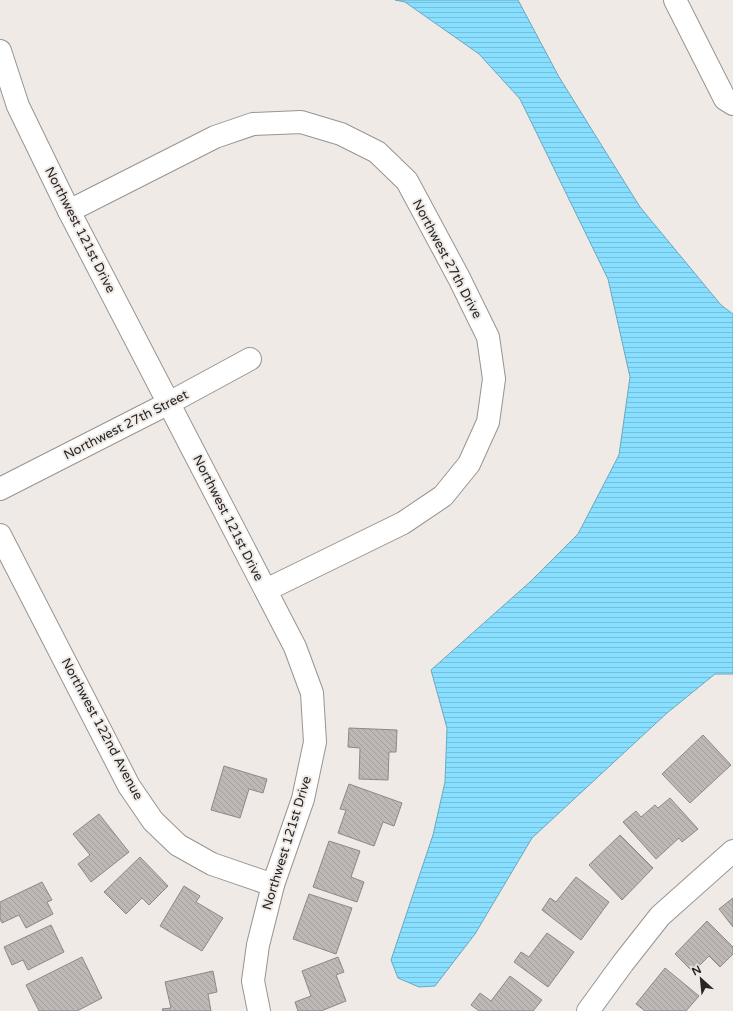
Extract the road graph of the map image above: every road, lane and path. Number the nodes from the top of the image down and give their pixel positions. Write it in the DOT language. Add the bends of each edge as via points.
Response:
graph roads {
  1 [pos="675,0"];
  2 [pos="0,51"];
  3 [pos="733,104"];
  4 [pos="69,211"];
  5 [pos="250,358"];
  6 [pos="169,403"];
  7 [pos="0,489"];
  8 [pos="0,535"];
  9 [pos="266,590"];
  10 [pos="733,851"];
  11 [pos="273,885"];
  12 [pos="259,1011"];
  13 [pos="588,1011"];
  1 -- 3 [label="street" via="725,99"];
  2 -- 4 [label="street, Northwest 121st Drive" via="18,106"];
  4 -- 6 [label="street, Northwest 121st Drive"];
  4 -- 9 [label="street, Northwest 27th Drive" via="216,137 253,124 301,122 341,134 376,152 407,181 459,278 488,337 494,379 488,422 469,464 443,496 403,523"];
  5 -- 6 [label="street, Northwest 27th Street"];
  6 -- 7 [label="street, Northwest 27th Street"];
  6 -- 9 [label="street, Northwest 121st Drive"];
  8 -- 11 [label="street, Northwest 122nd Avenue" via="129,786 153,821 178,845 212,864"];
  9 -- 11 [label="street, Northwest 121st Drive" via="294,647 312,693 315,742 303,799"];
  10 -- 13 [label="street" via="660,916"];
  11 -- 12 [label="street, Northwest 121st Drive" via="258,945 253,981"];
}
